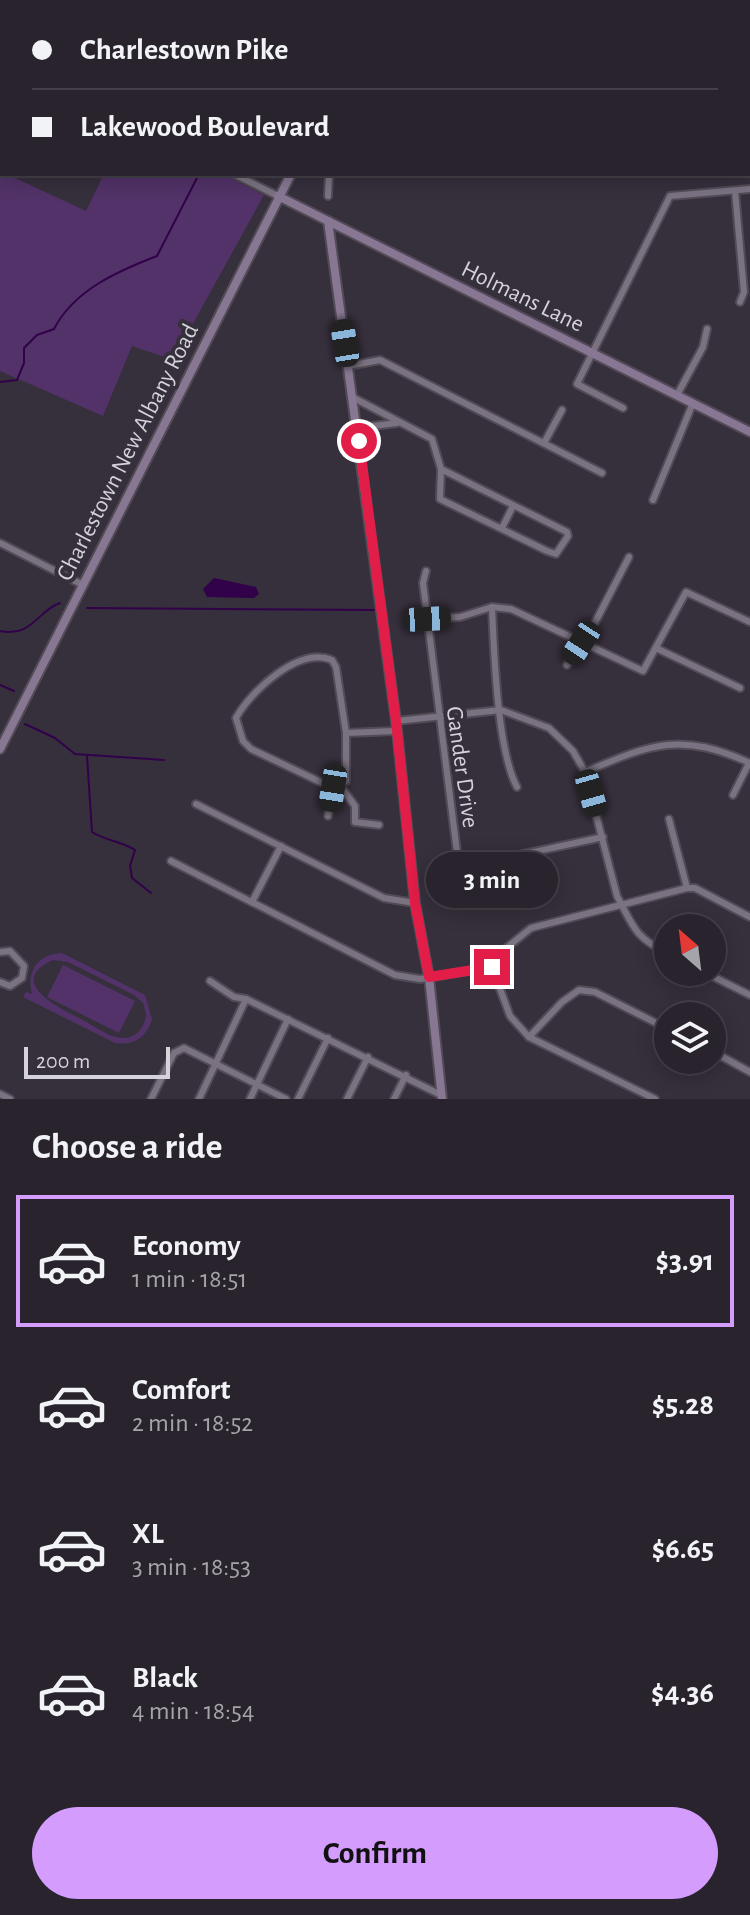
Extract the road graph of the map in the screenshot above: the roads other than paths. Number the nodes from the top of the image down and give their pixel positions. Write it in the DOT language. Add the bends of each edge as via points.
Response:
graph roads {
  1 [pos="238,176"];
  2 [pos="290,176"];
  3 [pos="329,176"];
  4 [pos="750,189"];
  5 [pos="735,191"];
  6 [pos="278,196"];
  7 [pos="328,196"];
  8 [pos="328,221"];
  9 [pos="740,302"];
  10 [pos="707,329"];
  11 [pos="593,352"];
  12 [pos="348,366"];
  13 [pos="677,395"];
  14 [pos="354,398"];
  15 [pos="693,403"];
  16 [pos="623,408"];
  17 [pos="562,410"];
  18 [pos="398,423"];
  19 [pos="357,428"];
  20 [pos="750,432"];
  21 [pos="544,443"];
  22 [pos="441,469"];
  23 [pos="602,473"];
  24 [pos="653,500"];
  25 [pos="513,506"];
  26 [pos="502,528"];
  27 [pos="0,543"];
  28 [pos="629,557"];
  29 [pos="426,571"];
  30 [pos="83,585"];
  31 [pos="492,607"];
  32 [pos="427,619"];
  33 [pos="750,622"];
  34 [pos="581,643"];
  35 [pos="658,649"];
  36 [pos="567,665"];
  37 [pos="740,688"];
  38 [pos="501,710"];
  39 [pos="438,717"];
  40 [pos="396,721"];
  41 [pos="6,727"];
  42 [pos="395,731"];
  43 [pos="346,733"];
  44 [pos="0,749"];
  45 [pos="749,763"];
  46 [pos="585,772"];
  47 [pos="517,787"];
  48 [pos="337,788"];
  49 [pos="733,795"];
  50 [pos="196,804"];
  51 [pos="328,816"];
  52 [pos="669,819"];
  53 [pos="379,825"];
  54 [pos="603,837"];
  55 [pos="281,846"];
  56 [pos="171,861"];
  57 [pos="687,888"];
  58 [pos="252,902"];
  59 [pos="415,903"];
  60 [pos="622,905"];
  61 [pos="750,917"];
  62 [pos="654,946"];
  63 [pos="0,952"];
  64 [pos="492,967"];
  65 [pos="429,977"];
  66 [pos="210,981"];
  67 [pos="0,982"];
  68 [pos="726,983"];
  69 [pos="750,995"];
  70 [pos="246,999"];
  71 [pos="288,1019"];
  72 [pos="654,1022"];
  73 [pos="529,1037"];
  74 [pos="328,1038"];
  75 [pos="368,1057"];
  76 [pos="726,1059"];
  77 [pos="215,1064"];
  78 [pos="750,1072"];
  79 [pos="406,1075"];
  80 [pos="257,1085"];
  81 [pos="0,1094"];
  82 [pos="442,1097"];
  83 [pos="10,1099"];
  84 [pos="151,1099"];
  85 [pos="199,1099"];
  86 [pos="250,1099"];
  87 [pos="286,1099"];
  88 [pos="298,1099"];
  89 [pos="347,1099"];
  90 [pos="394,1099"];
  91 [pos="655,1099"];
  1 -- 6 [label="street"];
  2 -- 6 [label="main road, Charlestown New Albany Road"];
  3 -- 7 [label="street"];
  4 -- 5 [label="street"];
  5 -- 9 [label="street" via="744,292"];
  5 -- 11 [label="street" via="670,196"];
  6 -- 8 [label="main road, Holmans Lane"];
  6 -- 30 [label="main road, Charlestown New Albany Road"];
  8 -- 11 [label="main road, Holmans Lane"];
  8 -- 12 [label="main road"];
  10 -- 13 [label="street"];
  11 -- 13 [label="main road, Holmans Lane"];
  11 -- 16 [label="street" via="577,384"];
  12 -- 14 [label="main road"];
  12 -- 21 [label="street" via="380,360"];
  13 -- 15 [label="main road, Holmans Lane"];
  14 -- 18 [label="street"];
  14 -- 19 [label="main road"];
  15 -- 20 [label="main road, Holmans Lane"];
  15 -- 24 [label="street"];
  17 -- 21 [label="street"];
  18 -- 19 [label="street"];
  18 -- 22 [label="street" via="435,441"];
  19 -- 40 [label="main road"];
  21 -- 23 [label="street"];
  22 -- 25 [label="street"];
  22 -- 26 [label="street" via="440,499"];
  25 -- 26 [label="street"];
  25 -- 26 [label="street" via="568,536 556,554"];
  27 -- 30 [label="street"];
  28 -- 34 [label="street"];
  29 -- 32 [label="street, Gander Drive"];
  30 -- 41 [label="main road, Charlestown New Albany Road"];
  31 -- 32 [label="street" via="460,617"];
  31 -- 34 [label="street" via="511,609"];
  31 -- 38 [label="street"];
  32 -- 39 [label="street, Gander Drive"];
  33 -- 35 [label="street" via="686,592"];
  34 -- 35 [label="street" via="643,671"];
  34 -- 36 [label="street"];
  35 -- 37 [label="street"];
  38 -- 39 [label="street"];
  38 -- 46 [label="street" via="549,728 573,751"];
  38 -- 47 [label="street"];
  39 -- 40 [label="street"];
  39 -- 54 [label="street, Gander Drive" via="459,868"];
  40 -- 42 [label="main road"];
  41 -- 44 [label="main road, Charlestown New Albany Road"];
  42 -- 43 [label="street"];
  42 -- 59 [label="main road"];
  43 -- 48 [label="street" via="346,781"];
  43 -- 48 [label="street" via="336,667 332,660 314,655 302,657 249,697 236,718 251,749"];
  45 -- 46 [label="street" via="712,747 678,742"];
  45 -- 49 [label="street"];
  46 -- 54 [label="street"];
  48 -- 51 [label="street"];
  48 -- 53 [label="street" via="355,806 355,822"];
  50 -- 55 [label="street"];
  52 -- 57 [label="street"];
  54 -- 60 [label="street"];
  55 -- 58 [label="street"];
  55 -- 59 [label="street" via="384,898"];
  56 -- 58 [label="street"];
  57 -- 60 [label="street"];
  57 -- 61 [label="street"];
  58 -- 65 [label="street" via="395,975"];
  59 -- 65 [label="main road"];
  60 -- 62 [label="street" via="635,934"];
  60 -- 64 [label="street" via="531,928"];
  63 -- 67 [label="street" via="10,951 24,966 16,983"];
  64 -- 65 [label="street"];
  64 -- 73 [label="street" via="510,1016"];
  65 -- 82 [label="main road"];
  66 -- 70 [label="street"];
  68 -- 69 [label="street"];
  70 -- 71 [label="street"];
  70 -- 77 [label="street"];
  71 -- 74 [label="street"];
  71 -- 80 [label="street"];
  72 -- 73 [label="street" via="595,992 579,990"];
  73 -- 91 [label="street"];
  74 -- 75 [label="street"];
  74 -- 88 [label="street"];
  75 -- 79 [label="street"];
  75 -- 89 [label="street"];
  76 -- 78 [label="street"];
  77 -- 80 [label="street"];
  77 -- 84 [label="street" via="184,1048 177,1050"];
  77 -- 85 [label="street"];
  79 -- 82 [label="street"];
  79 -- 90 [label="street"];
  80 -- 86 [label="street"];
  80 -- 87 [label="street"];
  81 -- 83 [label="street"];
}
